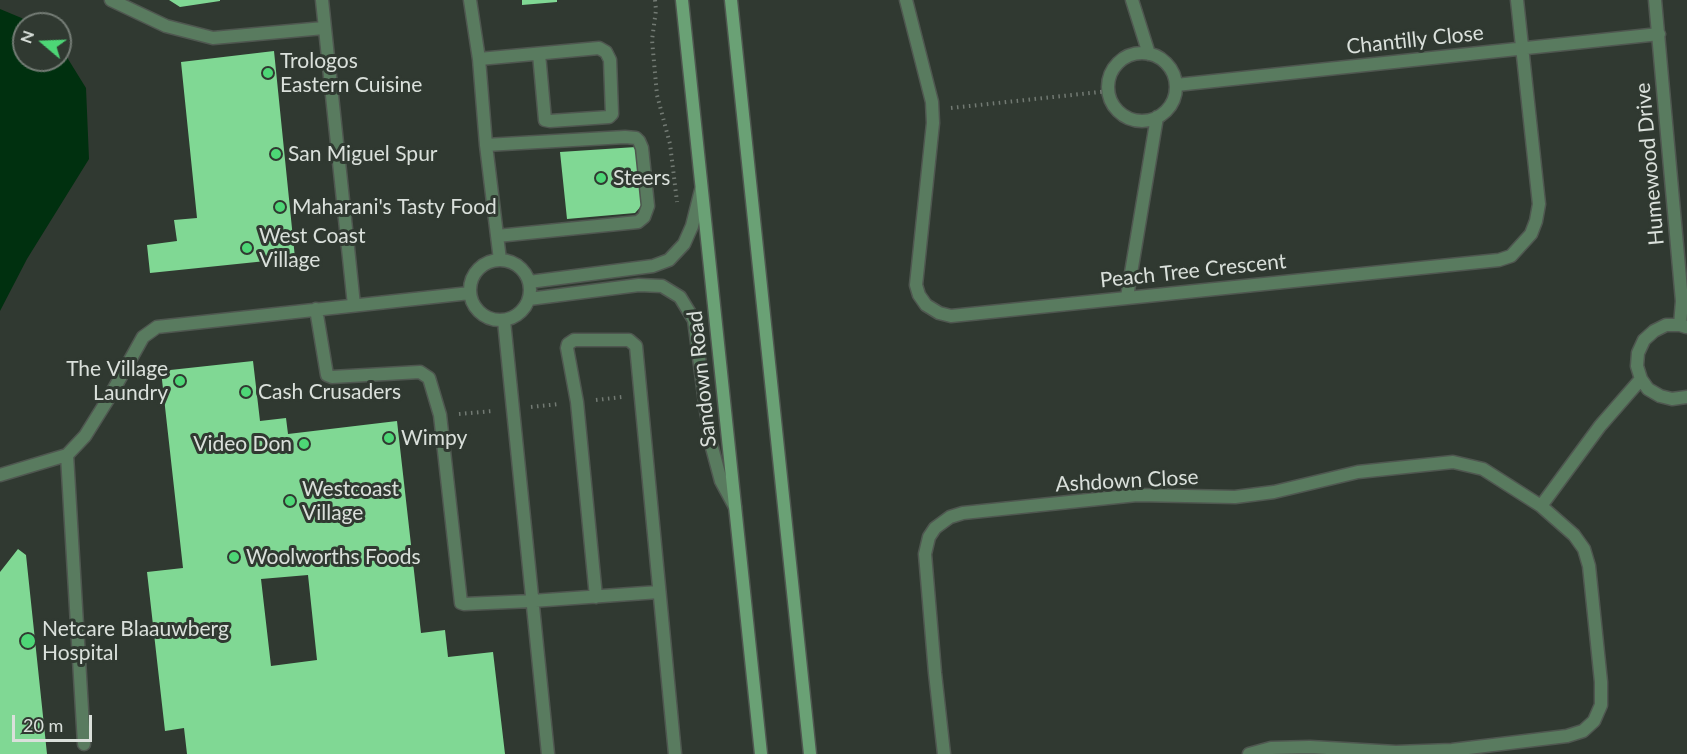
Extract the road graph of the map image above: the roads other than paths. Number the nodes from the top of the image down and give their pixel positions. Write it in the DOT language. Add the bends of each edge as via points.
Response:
graph roads {
  1 [pos="111,0"];
  2 [pos="322,0"];
  3 [pos="470,0"];
  4 [pos="682,0"];
  5 [pos="731,0"];
  6 [pos="906,0"];
  7 [pos="1132,0"];
  8 [pos="1517,0"];
  9 [pos="1655,0"];
  10 [pos="324,28"];
  11 [pos="1659,34"];
  12 [pos="1523,48"];
  13 [pos="539,54"];
  14 [pos="1149,54"];
  15 [pos="478,59"];
  16 [pos="1176,85"];
  17 [pos="1157,117"];
  18 [pos="486,145"];
  19 [pos="701,189"];
  20 [pos="497,236"];
  21 [pos="500,260"];
  22 [pos="529,282"];
  23 [pos="470,293"];
  24 [pos="1127,297"];
  25 [pos="529,299"];
  26 [pos="354,305"];
  27 [pos="316,309"];
  28 [pos="504,321"];
  29 [pos="1684,326"];
  30 [pos="1641,379"];
  31 [pos="1687,397"];
  32 [pos="67,455"];
  33 [pos="0,475"];
  34 [pos="1541,506"];
  35 [pos="735,507"];
  36 [pos="659,592"];
  37 [pos="596,597"];
  38 [pos="532,602"];
  39 [pos="84,744"];
  40 [pos="548,754"];
  41 [pos="675,754"];
  42 [pos="761,754"];
  43 [pos="810,754"];
  44 [pos="944,754"];
  45 [pos="1249,754"];
  1 -- 10 [label="street" via="165,26 213,38"];
  2 -- 10 [label="street"];
  3 -- 15 [label="street"];
  4 -- 19 [label="main road, Sandown Road"];
  5 -- 43 [label="main road"];
  6 -- 24 [label="street, Peach Tree Crescent" via="933,110 916,285 926,305 951,316"];
  7 -- 14 [label="street"];
  8 -- 12 [label="street, Peach Tree Crescent"];
  9 -- 11 [label="street, Humewood Drive"];
  10 -- 26 [label="street"];
  11 -- 12 [label="street, Chantilly Close"];
  11 -- 29 [label="street, Humewood Drive"];
  12 -- 16 [label="street, Chantilly Close"];
  12 -- 24 [label="street, Peach Tree Crescent" via="1539,204 1531,234 1511,256"];
  13 -- 13 [label="street" via="596,47 608,54 610,117 545,120"];
  13 -- 15 [label="street"];
  14 -- 16 [label="street" via="1169,67"];
  14 -- 17 [label="street" via="1136,54 1119,62 1109,78 1109,91 1113,105 1126,117 1135,121"];
  15 -- 18 [label="street"];
  16 -- 17 [label="street" via="1170,106"];
  17 -- 24 [label="street"];
  18 -- 20 [label="street"];
  18 -- 20 [label="street" via="625,136 639,141 642,148 648,206 638,222"];
  19 -- 22 [label="street" via="684,244 669,260 653,266"];
  19 -- 35 [label="main road, Sandown Road"];
  20 -- 21 [label="street"];
  21 -- 22 [label="street" via="518,266"];
  21 -- 23 [label="street" via="478,270 471,280"];
  22 -- 25 [label="street"];
  23 -- 26 [label="street"];
  23 -- 28 [label="street" via="481,314"];
  25 -- 28 [label="street" via="522,311"];
  25 -- 35 [label="street" via="639,285 662,286 680,297 694,320 710,440 721,481"];
  26 -- 27 [label="street"];
  27 -- 32 [label="street" via="157,327 143,337 85,436"];
  27 -- 38 [label="street" via="327,375 423,373 429,378 440,416 461,603"];
  28 -- 38 [label="street"];
  29 -- 30 [label="street" via="1666,325 1644,340 1638,352"];
  30 -- 31 [label="street" via="1648,390 1659,396"];
  30 -- 34 [label="street" via="1600,426"];
  32 -- 33 [label="street"];
  32 -- 39 [label="street"];
  34 -- 44 [label="street, Ashdown Close" via="1483,469 1453,462 1358,472 1274,492 1137,495 950,517 935,528 925,554"];
  34 -- 45 [label="street, Ashdown Close" via="1574,535 1589,566 1601,705 1583,732 1452,750 1396,752 1310,747 1271,748"];
  35 -- 42 [label="main road, Sandown Road"];
  36 -- 37 [label="street"];
  36 -- 37 [label="street" via="634,343 574,340 567,351 577,402"];
  36 -- 41 [label="street"];
  37 -- 38 [label="street"];
  38 -- 40 [label="street"];
}
